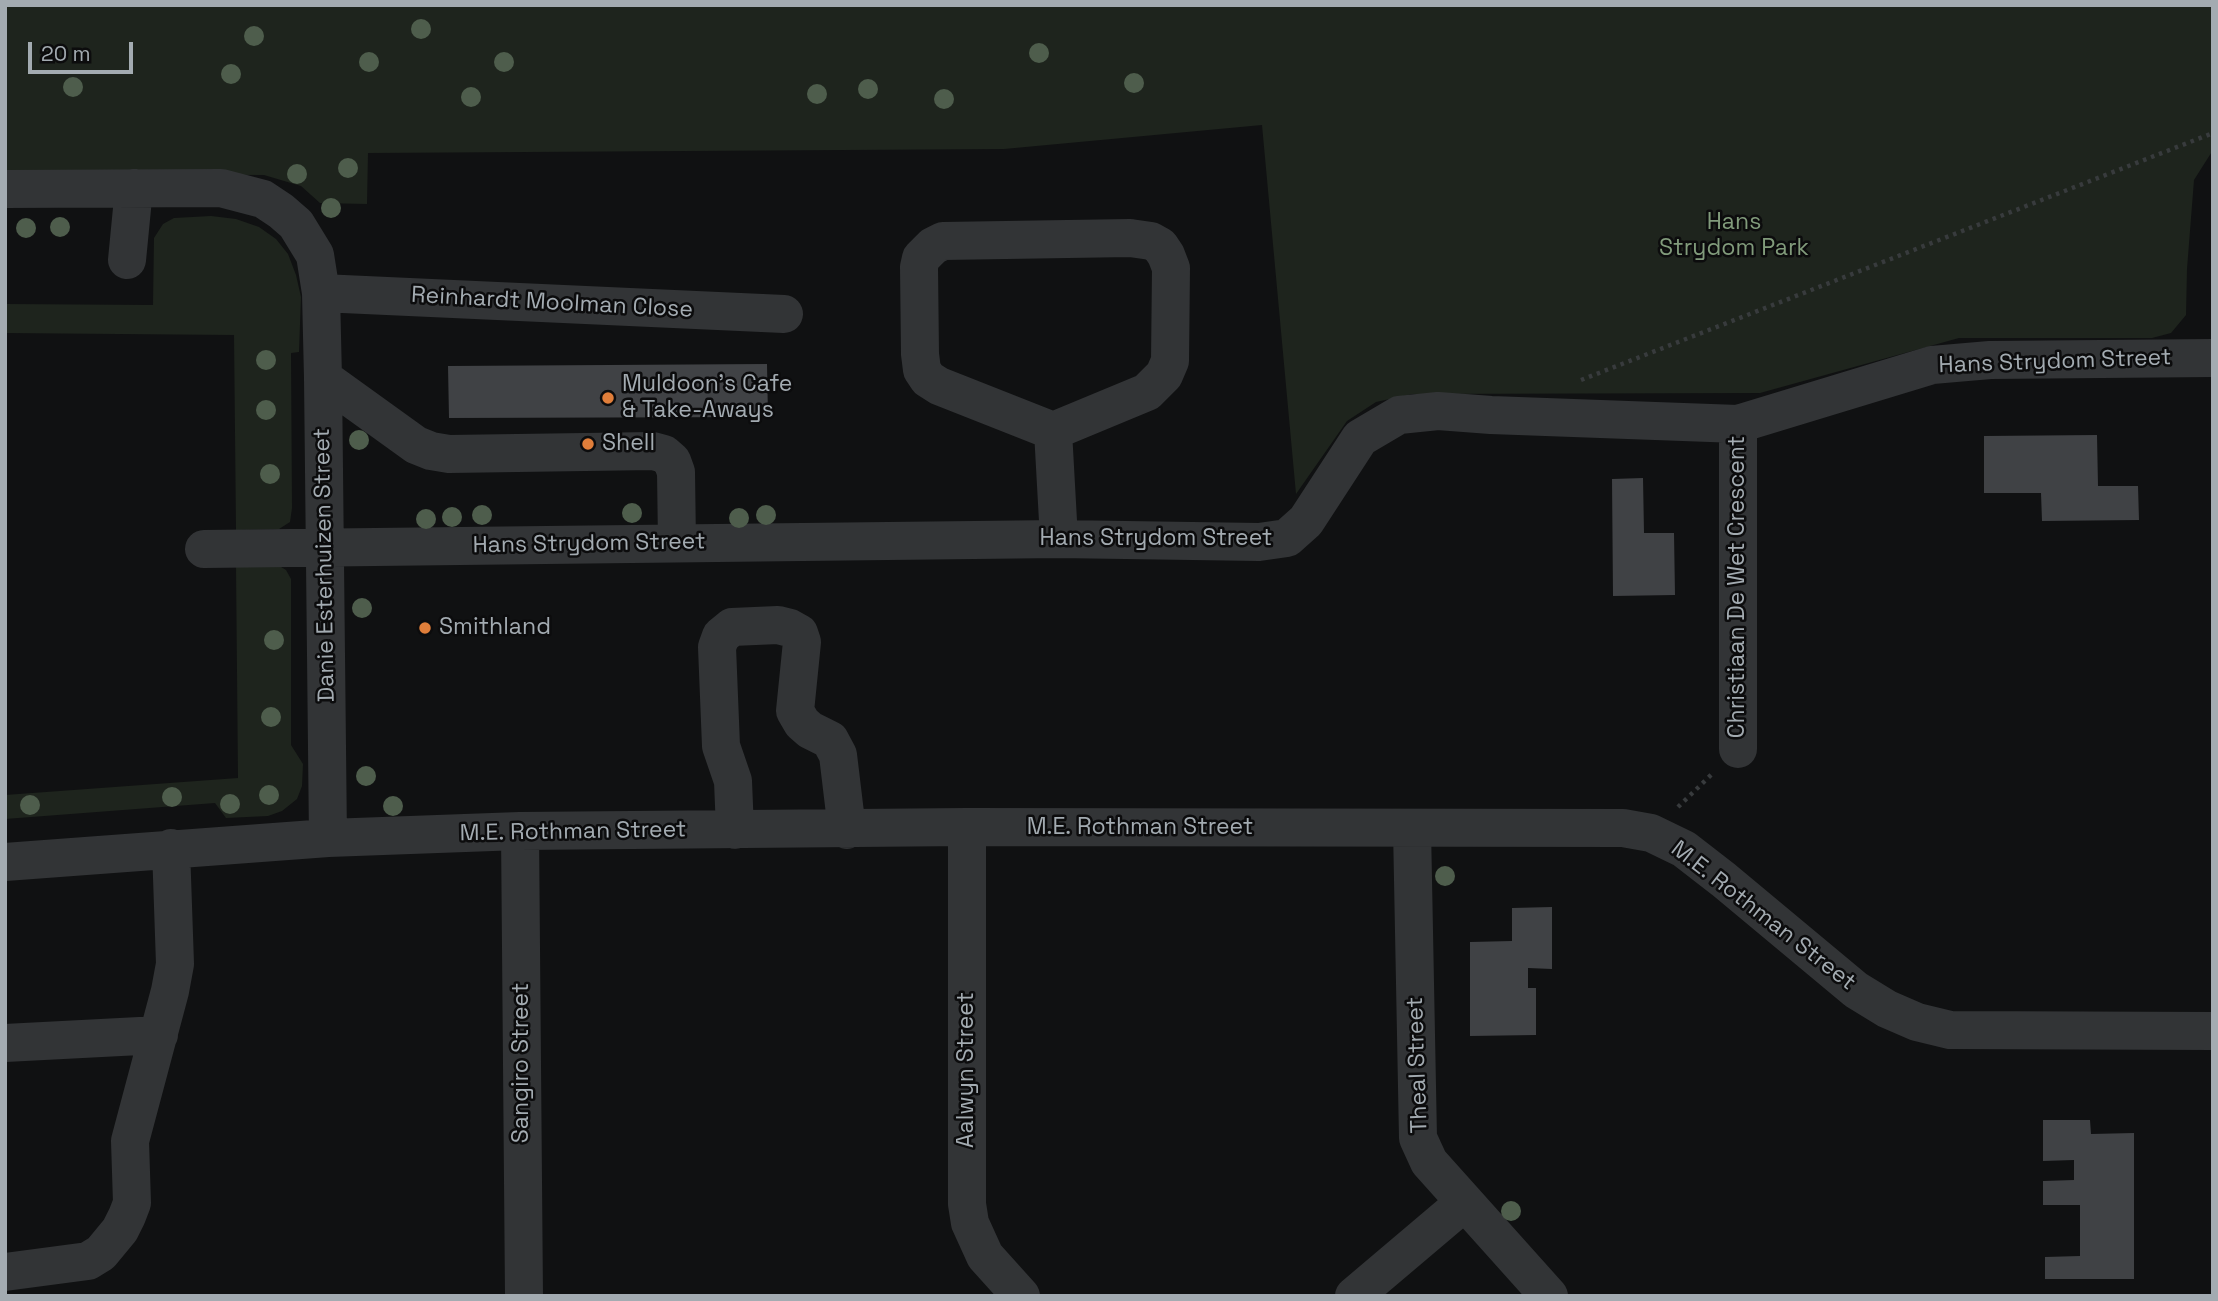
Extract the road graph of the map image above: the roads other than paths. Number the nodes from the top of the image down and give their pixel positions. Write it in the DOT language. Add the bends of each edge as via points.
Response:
graph roads {
  1 [pos="134,188"];
  2 [pos="5,189"];
  3 [pos="127,260"];
  4 [pos="321,293"];
  5 [pos="784,314"];
  6 [pos="2213,358"];
  7 [pos="323,378"];
  8 [pos="1738,424"];
  9 [pos="1054,431"];
  10 [pos="1059,539"];
  11 [pos="677,543"];
  12 [pos="326,547"];
  13 [pos="204,549"];
  14 [pos="1738,750"];
  15 [pos="967,827"];
  16 [pos="1412,828"];
  17 [pos="735,830"];
  18 [pos="847,830"];
  19 [pos="520,831"];
  20 [pos="328,838"];
  21 [pos="172,848"];
  22 [pos="5,862"];
  23 [pos="2213,1031"];
  24 [pos="159,1035"];
  25 [pos="5,1043"];
  26 [pos="1465,1202"];
  27 [pos="5,1272"];
  28 [pos="524,1296"];
  29 [pos="1020,1296"];
  30 [pos="1354,1296"];
  31 [pos="1549,1296"];
  1 -- 2 [label="street, Danie Esterhuizen Street"];
  1 -- 3 [label="street"];
  1 -- 4 [label="street, Danie Esterhuizen Street" via="221,188 263,199 306,237 315,255"];
  4 -- 5 [label="street, Reinhardt Moolman Close"];
  4 -- 7 [label="street, Danie Esterhuizen Street"];
  6 -- 8 [label="street, Hans Strydom Street" via="1990,360 1932,365"];
  7 -- 11 [label="street" via="416,445 449,454 664,454 676,472"];
  7 -- 12 [label="street, Danie Esterhuizen Street"];
  8 -- 10 [label="street, Hans Strydom Street" via="1437,411 1399,415 1360,438 1306,521 1287,538 1259,542"];
  8 -- 14 [label="street, Christiaan De Wet Crescent"];
  9 -- 9 [label="street" via="939,386 922,370 919,267 933,246 943,241 1130,238 1151,241 1166,255 1171,268 1170,361 1164,375 1147,392"];
  9 -- 10 [label="street"];
  10 -- 11 [label="street, Hans Strydom Street"];
  11 -- 12 [label="street, Hans Strydom Street"];
  12 -- 13 [label="street, Hans Strydom Street"];
  12 -- 20 [label="street, Danie Esterhuizen Street"];
  15 -- 16 [label="street, M.E. Rothman Street"];
  15 -- 18 [label="street, M.E. Rothman Street"];
  15 -- 29 [label="street, Aalwyn Street" via="967,1204 985,1256"];
  16 -- 23 [label="street, M.E. Rothman Street" via="1622,828 1651,833 1684,849 1856,990 1917,1022 1950,1030"];
  16 -- 26 [label="street, Theal Street" via="1418,1138 1429,1161"];
  17 -- 18 [label="street, M.E. Rothman Street"];
  17 -- 18 [label="street" via="733,781 721,746 717,647 732,627 778,625 799,633 795,711 810,730 830,740 838,755"];
  17 -- 19 [label="street, M.E. Rothman Street"];
  19 -- 20 [label="street, M.E. Rothman Street"];
  19 -- 28 [label="street, Sangiro Street"];
  20 -- 21 [label="street, M.E. Rothman Street"];
  21 -- 22 [label="street, M.E. Rothman Street"];
  21 -- 24 [label="street" via="175,964"];
  24 -- 25 [label="street"];
  24 -- 27 [label="street" via="130,1141 132,1203 120,1230 101,1254 88,1262"];
  26 -- 30 [label="street"];
  26 -- 31 [label="street, Theal Street"];
}
